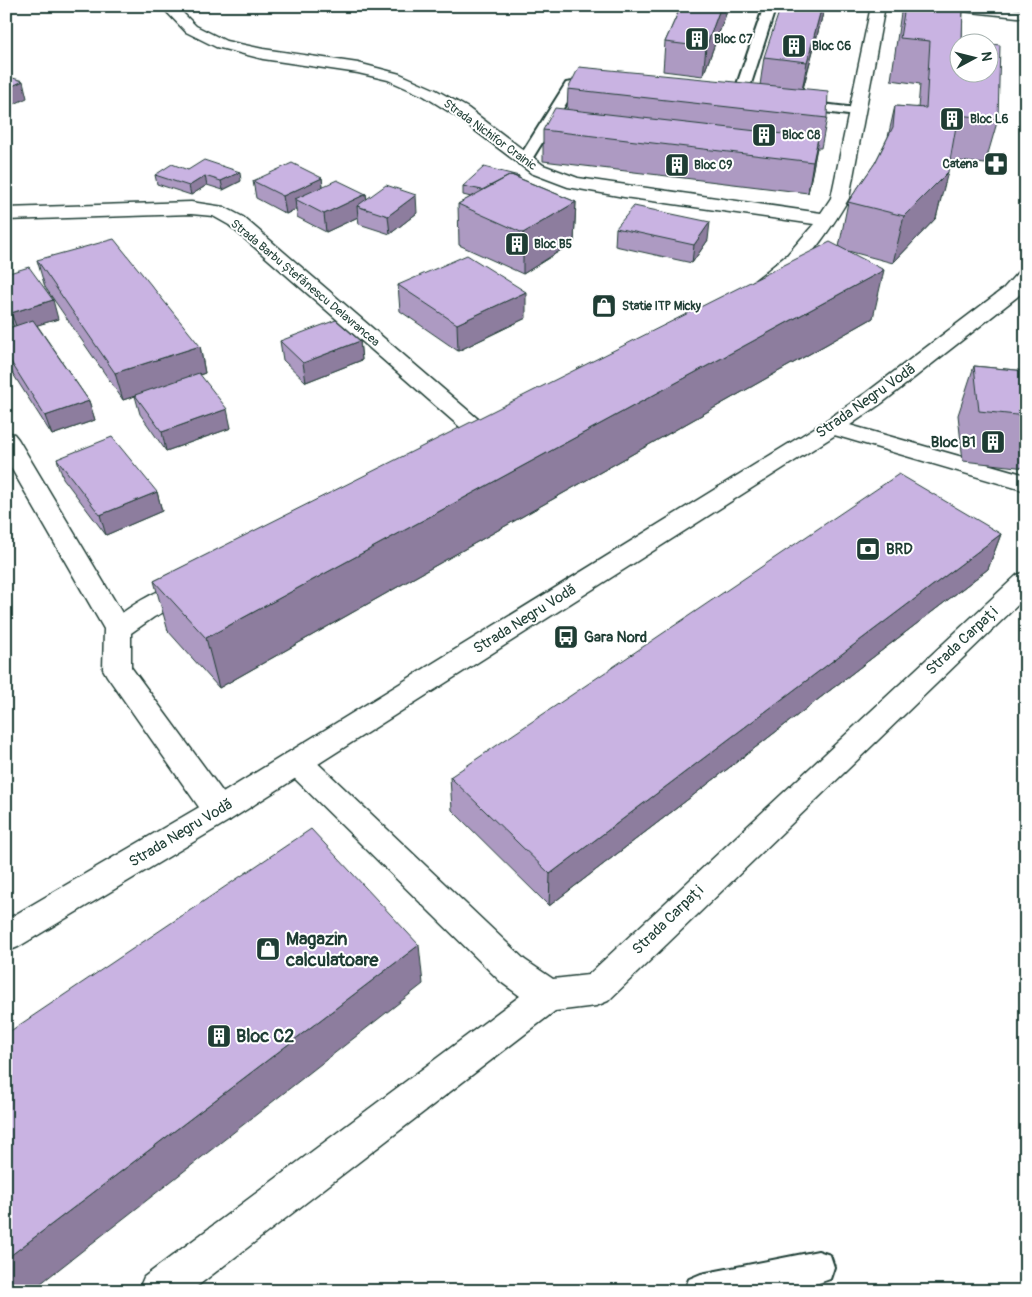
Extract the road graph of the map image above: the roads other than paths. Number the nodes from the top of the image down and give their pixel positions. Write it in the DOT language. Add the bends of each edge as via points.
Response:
graph roads {
  1 [pos="168,6"];
  2 [pos="770,6"];
  3 [pos="878,6"];
  4 [pos="953,6"];
  5 [pos="1026,14"];
  6 [pos="603,84"];
  7 [pos="725,96"];
  8 [pos="744,98"];
  9 [pos="856,112"];
  10 [pos="524,161"];
  11 [pos="6,214"];
  12 [pos="828,220"];
  13 [pos="1026,275"];
  14 [pos="738,298"];
  15 [pos="832,427"];
  16 [pos="484,436"];
  17 [pos="6,439"];
  18 [pos="1026,483"];
  19 [pos="209,580"];
  20 [pos="1026,581"];
  21 [pos="118,629"];
  22 [pos="297,762"];
  23 [pos="219,811"];
  24 [pos="6,937"];
  25 [pos="548,996"];
  26 [pos="818,1267"];
  27 [pos="158,1291"];
  28 [pos="701,1291"];
  1 -- 10 [label="street, Strada Nichifor Crainic" via="191,30 221,44 263,54 358,68 394,77 430,92 462,112"];
  2 -- 8 [label="lane" via="742,89"];
  3 -- 9 [label="street"];
  4 -- 5 [label="street"];
  6 -- 10 [label="lane" via="571,86"];
  7 -- 8 [label="lane"];
  8 -- 9 [label="lane"];
  9 -- 12 [label="street" via="840,198"];
  10 -- 12 [label="street, Strada Nichifor Crainic" via="537,170 574,182 624,192"];
  11 -- 16 [label="street, Strada Barbu Ștefănescu Delavrancea" via="191,208 217,211 236,221"];
  12 -- 14 [label="street" via="773,279"];
  13 -- 15 [label="street, Strada Negru Vodă" via="1010,293"];
  15 -- 18 [label="street"];
  15 -- 22 [label="street, Strada Negru Vodă"];
  17 -- 21 [label="street"];
  19 -- 21 [label="street" via="145,610"];
  20 -- 25 [label="street, Strada Carpați" via="596,990"];
  21 -- 23 [label="street" via="117,669"];
  22 -- 23 [label="street, Strada Negru Vodă"];
  22 -- 25 [label="street" via="513,971"];
  23 -- 24 [label="street, Strada Negru Vodă"];
  25 -- 27 [label="street"];
  26 -- 28 [label="lane"];
}
